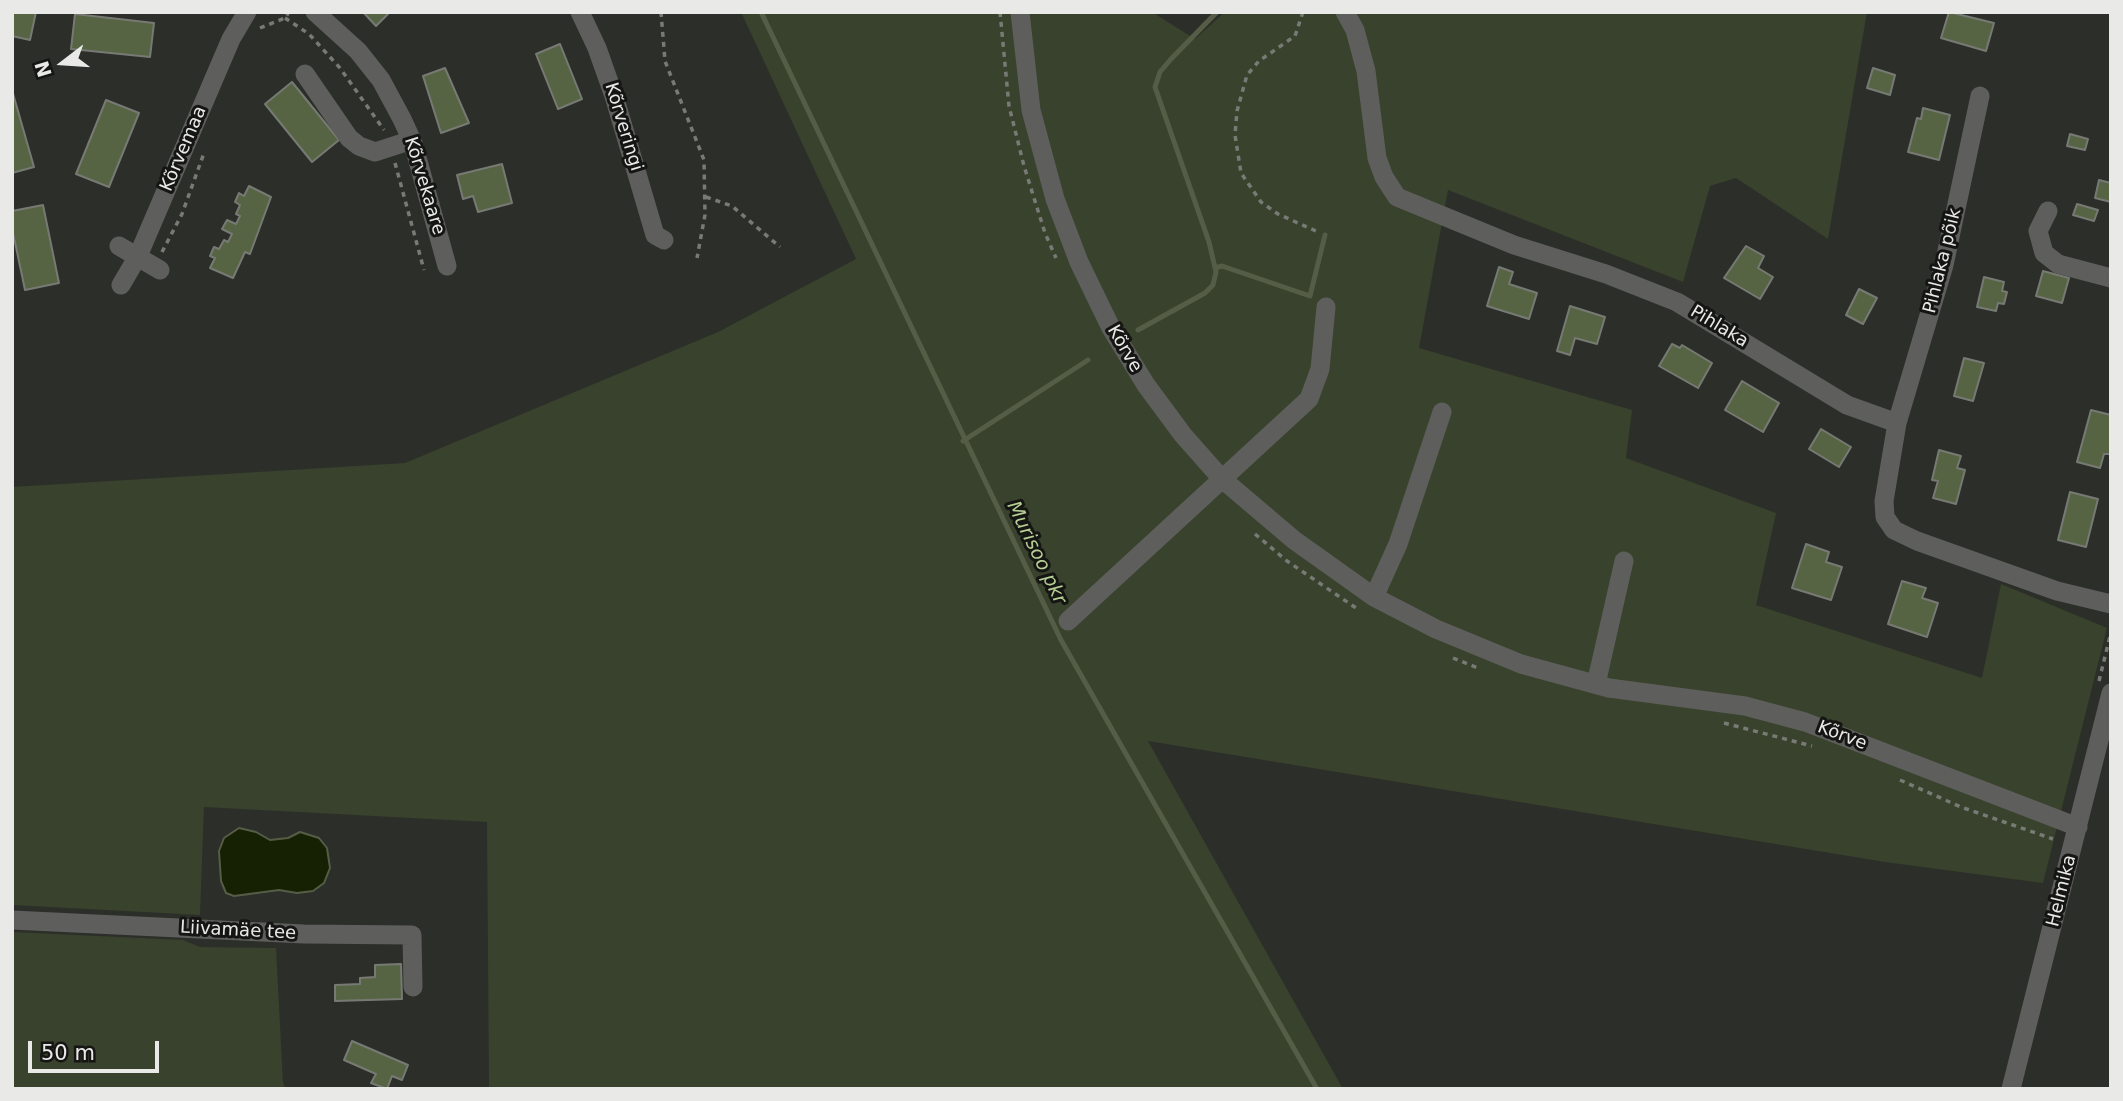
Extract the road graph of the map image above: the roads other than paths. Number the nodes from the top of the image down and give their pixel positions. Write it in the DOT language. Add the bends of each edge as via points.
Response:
graph roads {
  1 [pos="247,12"];
  2 [pos="315,12"];
  3 [pos="580,12"];
  4 [pos="1020,12"];
  5 [pos="1345,12"];
  6 [pos="305,74"];
  7 [pos="1980,96"];
  8 [pos="412,140"];
  9 [pos="2048,211"];
  10 [pos="664,240"];
  11 [pos="119,246"];
  12 [pos="151,264"];
  13 [pos="447,266"];
  14 [pos="2111,278"];
  15 [pos="121,285"];
  16 [pos="1325,307"];
  17 [pos="1442,412"];
  18 [pos="1897,423"];
  19 [pos="1221,478"];
  20 [pos="1624,561"];
  21 [pos="1374,597"];
  22 [pos="2111,604"];
  23 [pos="1068,621"];
  24 [pos="1596,684"];
  25 [pos="2111,693"];
  26 [pos="2078,827"];
  27 [pos="12,920"];
  28 [pos="413,987"];
  29 [pos="2011,1089"];
  1 -- 12 [label="street, Kõrvemaa" via="230,39"];
  2 -- 8 [label="street, Kõrvekaare" via="358,51 381,80"];
  3 -- 10 [label="street, Kõrveringi" via="614,96 655,235"];
  4 -- 19 [label="street, Kõrve" via="1031,110 1055,199 1079,262 1146,385"];
  5 -- 18 [label="street, Pihlaka" via="1366,71 1377,158 1397,197 1514,245 1677,302 1847,405"];
  6 -- 8 [label="street" via="359,146 375,152"];
  7 -- 18 [label="street, Pihlaka põik" via="1944,265"];
  8 -- 13 [label="street, Kõrvekaare"];
  9 -- 14 [label="street" via="2038,231 2044,253 2058,264"];
  11 -- 12 [label="street"];
  12 -- 15 [label="street, Kõrvemaa"];
  16 -- 19 [label="street" via="1320,369 1309,399"];
  17 -- 21 [label="street" via="1398,544"];
  18 -- 22 [label="street" via="1884,500 1885,517 1894,530 2057,591"];
  19 -- 21 [label="street, Kõrve" via="1294,540"];
  19 -- 23 [label="street"];
  20 -- 24 [label="street"];
  21 -- 24 [label="street, Kõrve" via="1521,664"];
  24 -- 26 [label="street, Kõrve" via="1745,706 1805,722"];
  25 -- 26 [label="street, Helmika"];
  26 -- 29 [label="street, Helmika"];
  27 -- 28 [label="street, Liivamäe tee" via="304,934 412,934"];
}
